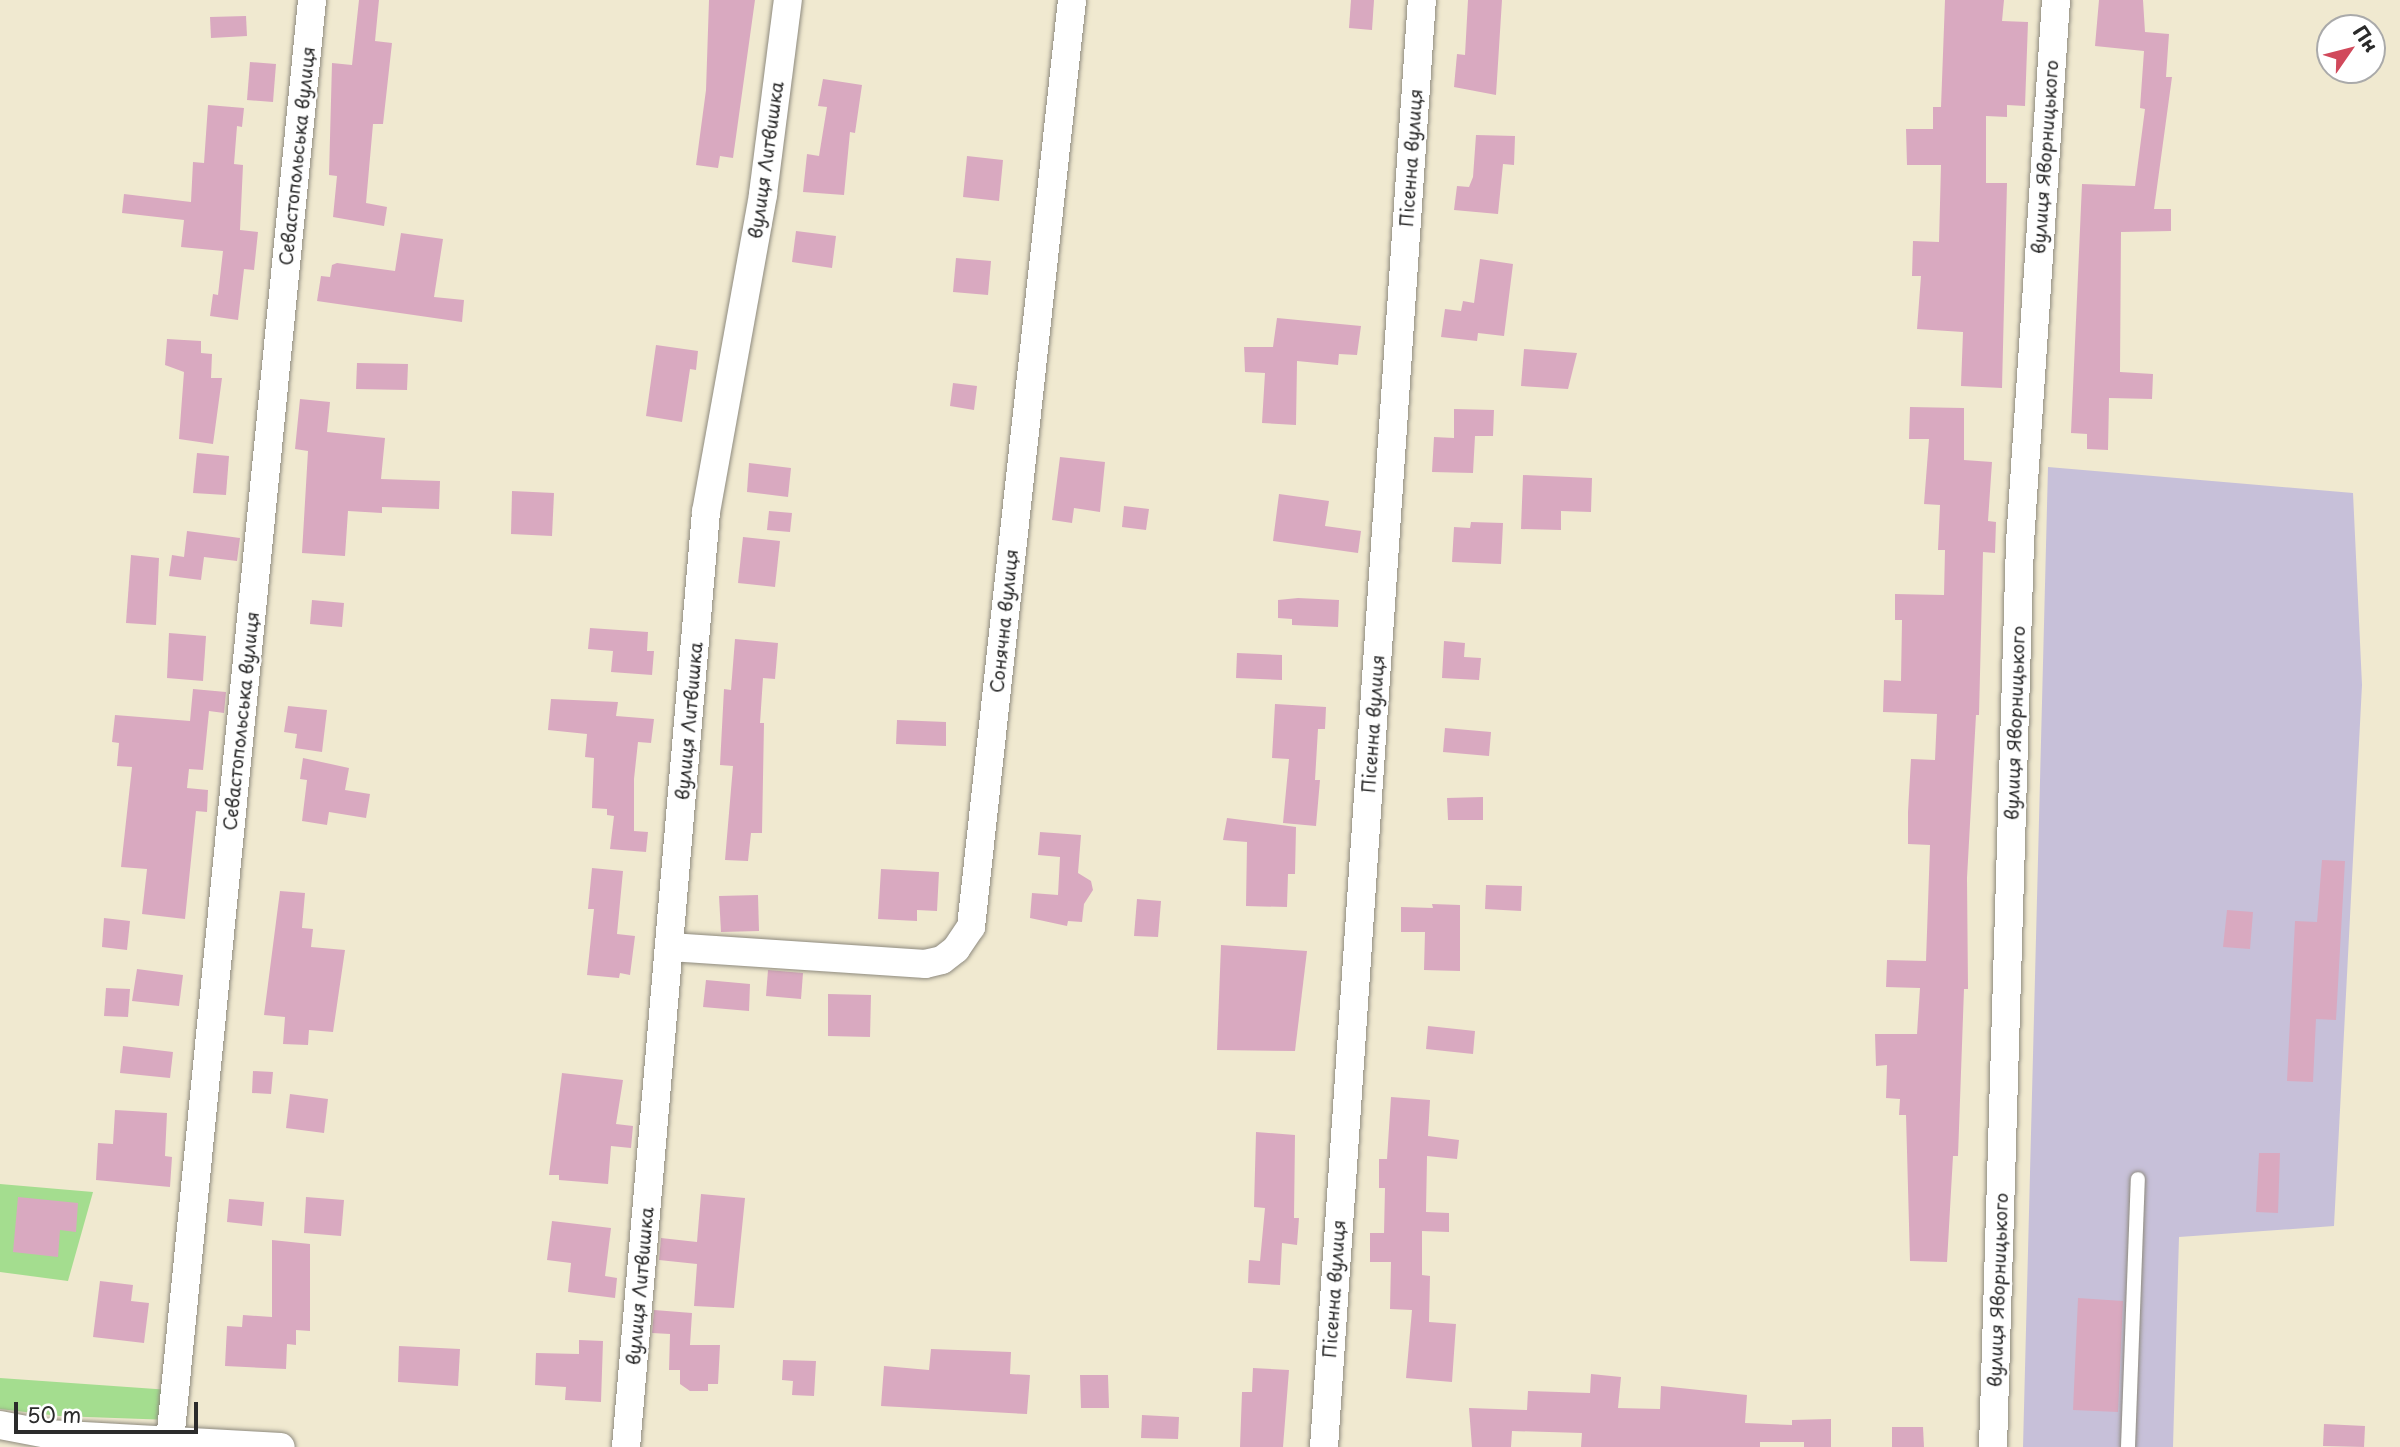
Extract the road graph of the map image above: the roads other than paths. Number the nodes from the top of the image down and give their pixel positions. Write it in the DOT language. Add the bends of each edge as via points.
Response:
graph roads {
  1 [pos="312,0"];
  2 [pos="788,0"];
  3 [pos="1072,0"];
  4 [pos="1422,0"];
  5 [pos="2056,0"];
  6 [pos="670,947"];
  7 [pos="2138,1179"];
  8 [pos="0,1425"];
  9 [pos="170,1441"];
  10 [pos="281,1447"];
  11 [pos="626,1447"];
  12 [pos="1324,1447"];
  13 [pos="1993,1447"];
  14 [pos="2128,1447"];
  1 -- 9 [label="street, Севастопольська вулиця"];
  2 -- 6 [label="street, вулиця Литвишка" via="763,194 706,512"];
  3 -- 6 [label="street, Сонячна вулиця" via="971,927 956,949 942,960 925,964 809,960"];
  4 -- 12 [label="street, Пісенна вулиця"];
  5 -- 13 [label="street, вулиця Яворницького" via="2020,542"];
  6 -- 11 [label="street, вулиця Литвишка"];
  7 -- 14 [label="lane"];
  8 -- 9 [label="street" via="47,1434"];
  9 -- 10 [label="street"];
}
